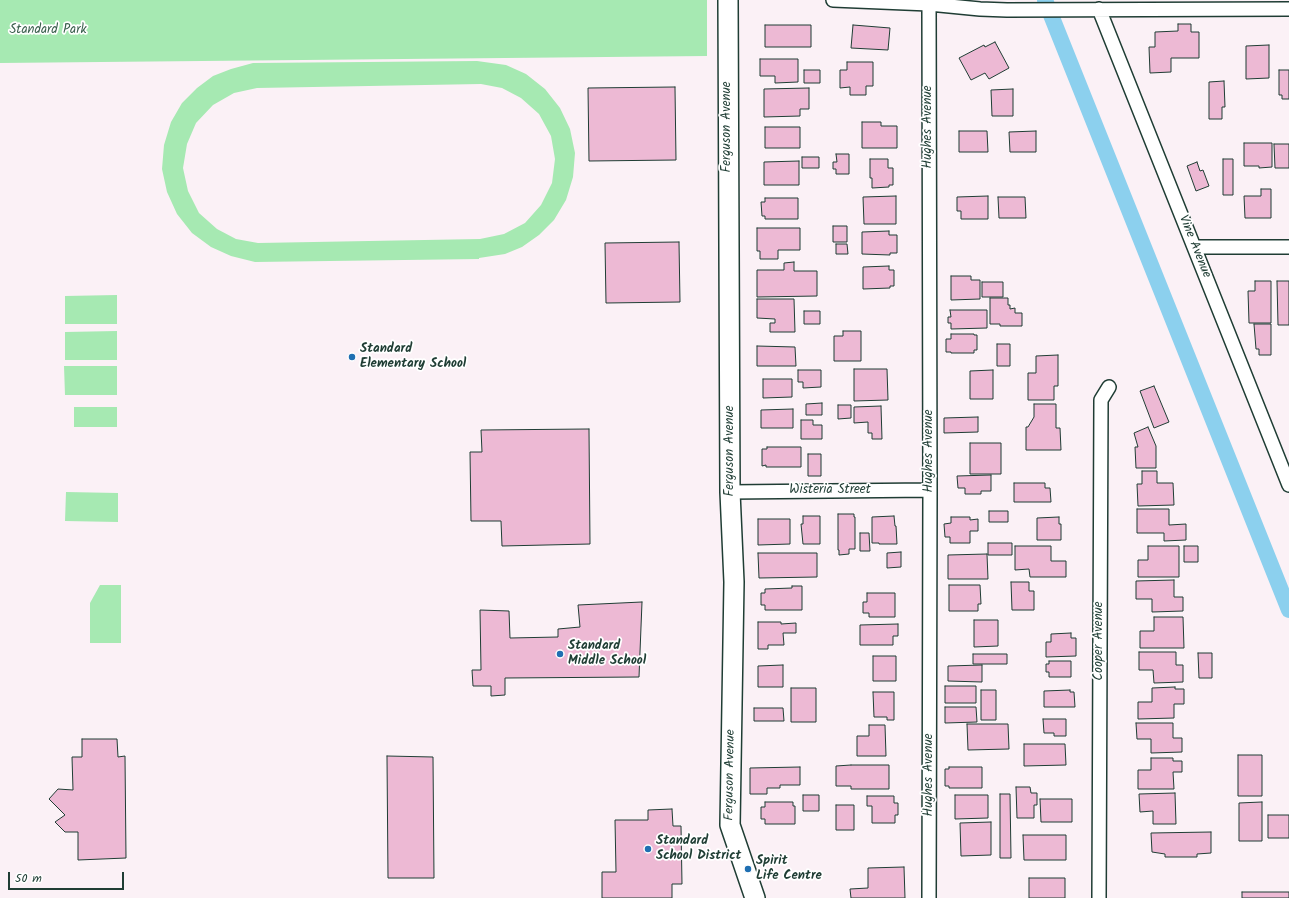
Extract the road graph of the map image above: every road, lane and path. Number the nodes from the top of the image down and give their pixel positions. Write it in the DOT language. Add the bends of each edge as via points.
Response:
graph roads {
  1 [pos="728,0"];
  2 [pos="834,0"];
  3 [pos="929,4"];
  4 [pos="1193,4"];
  5 [pos="1100,9"];
  6 [pos="1289,9"];
  7 [pos="1194,247"];
  8 [pos="1289,247"];
  9 [pos="1109,387"];
  10 [pos="1289,485"];
  11 [pos="930,490"];
  12 [pos="730,492"];
  13 [pos="755,898"];
  14 [pos="929,898"];
  15 [pos="1099,898"];
  1 -- 12 [label="street, Ferguson Avenue"];
  2 -- 3 [label="street"];
  3 -- 5 [label="street" via="1007,10"];
  3 -- 11 [label="street, Hughes Avenue"];
  4 -- 5 [label="street"];
  4 -- 6 [label="street"];
  5 -- 7 [label="street, Vine Avenue"];
  7 -- 8 [label="street"];
  7 -- 10 [label="street, Vine Avenue"];
  9 -- 15 [label="street, Cooper Avenue" via="1101,400"];
  11 -- 12 [label="street, Wisteria Street"];
  11 -- 14 [label="street, Hughes Avenue"];
  12 -- 13 [label="street, Ferguson Avenue" via="734,582 730,825"];
}
